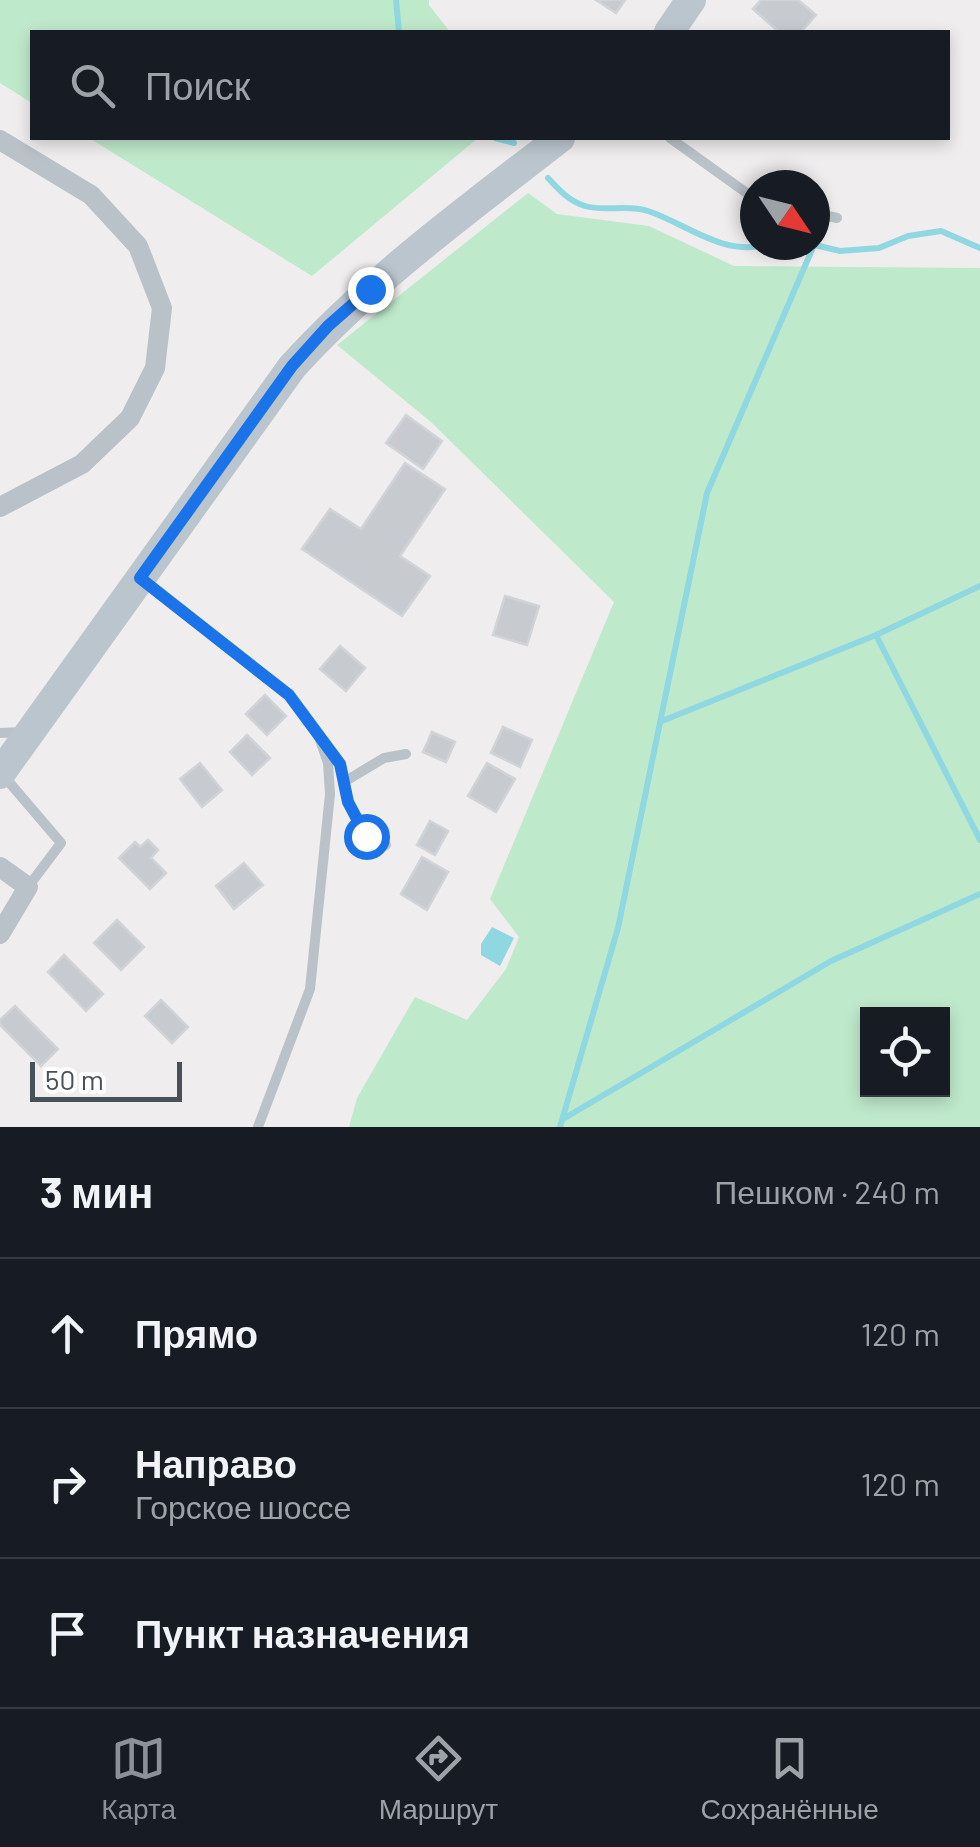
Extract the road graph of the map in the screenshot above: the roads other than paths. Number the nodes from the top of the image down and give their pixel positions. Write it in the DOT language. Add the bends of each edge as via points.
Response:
graph roads {
  1 [pos="692,0"];
  2 [pos="670,30"];
  3 [pos="0,140"];
  4 [pos="557,140"];
  5 [pos="673,140"];
  6 [pos="740,188"];
  7 [pos="830,216"];
  8 [pos="837,218"];
  9 [pos="0,507"];
  10 [pos="140,578"];
  11 [pos="32,728"];
  12 [pos="0,733"];
  13 [pos="318,734"];
  14 [pos="406,754"];
  15 [pos="1,773"];
  16 [pos="344,782"];
  17 [pos="386,846"];
  18 [pos="0,868"];
  19 [pos="28,887"];
  20 [pos="0,934"];
  21 [pos="258,1127"];
  1 -- 2 [label="main road"];
  3 -- 9 [label="street" via="91,195 138,246 162,308 155,368 130,418 82,464"];
  4 -- 10 [label="main road" via="328,326"];
  5 -- 6 [label="lane"];
  7 -- 8 [label="lane"];
  10 -- 11 [label="main road"];
  10 -- 13 [label="lane" via="289,695"];
  11 -- 12 [label="lane"];
  11 -- 15 [label="main road"];
  13 -- 16 [label="lane" via="340,764"];
  13 -- 21 [label="lane" via="330,794 310,989"];
  14 -- 16 [label="lane" via="384,758"];
  15 -- 19 [label="lane" via="61,843"];
  16 -- 17 [label="lane" via="366,836"];
  18 -- 19 [label="street"];
  19 -- 20 [label="street"];
}
